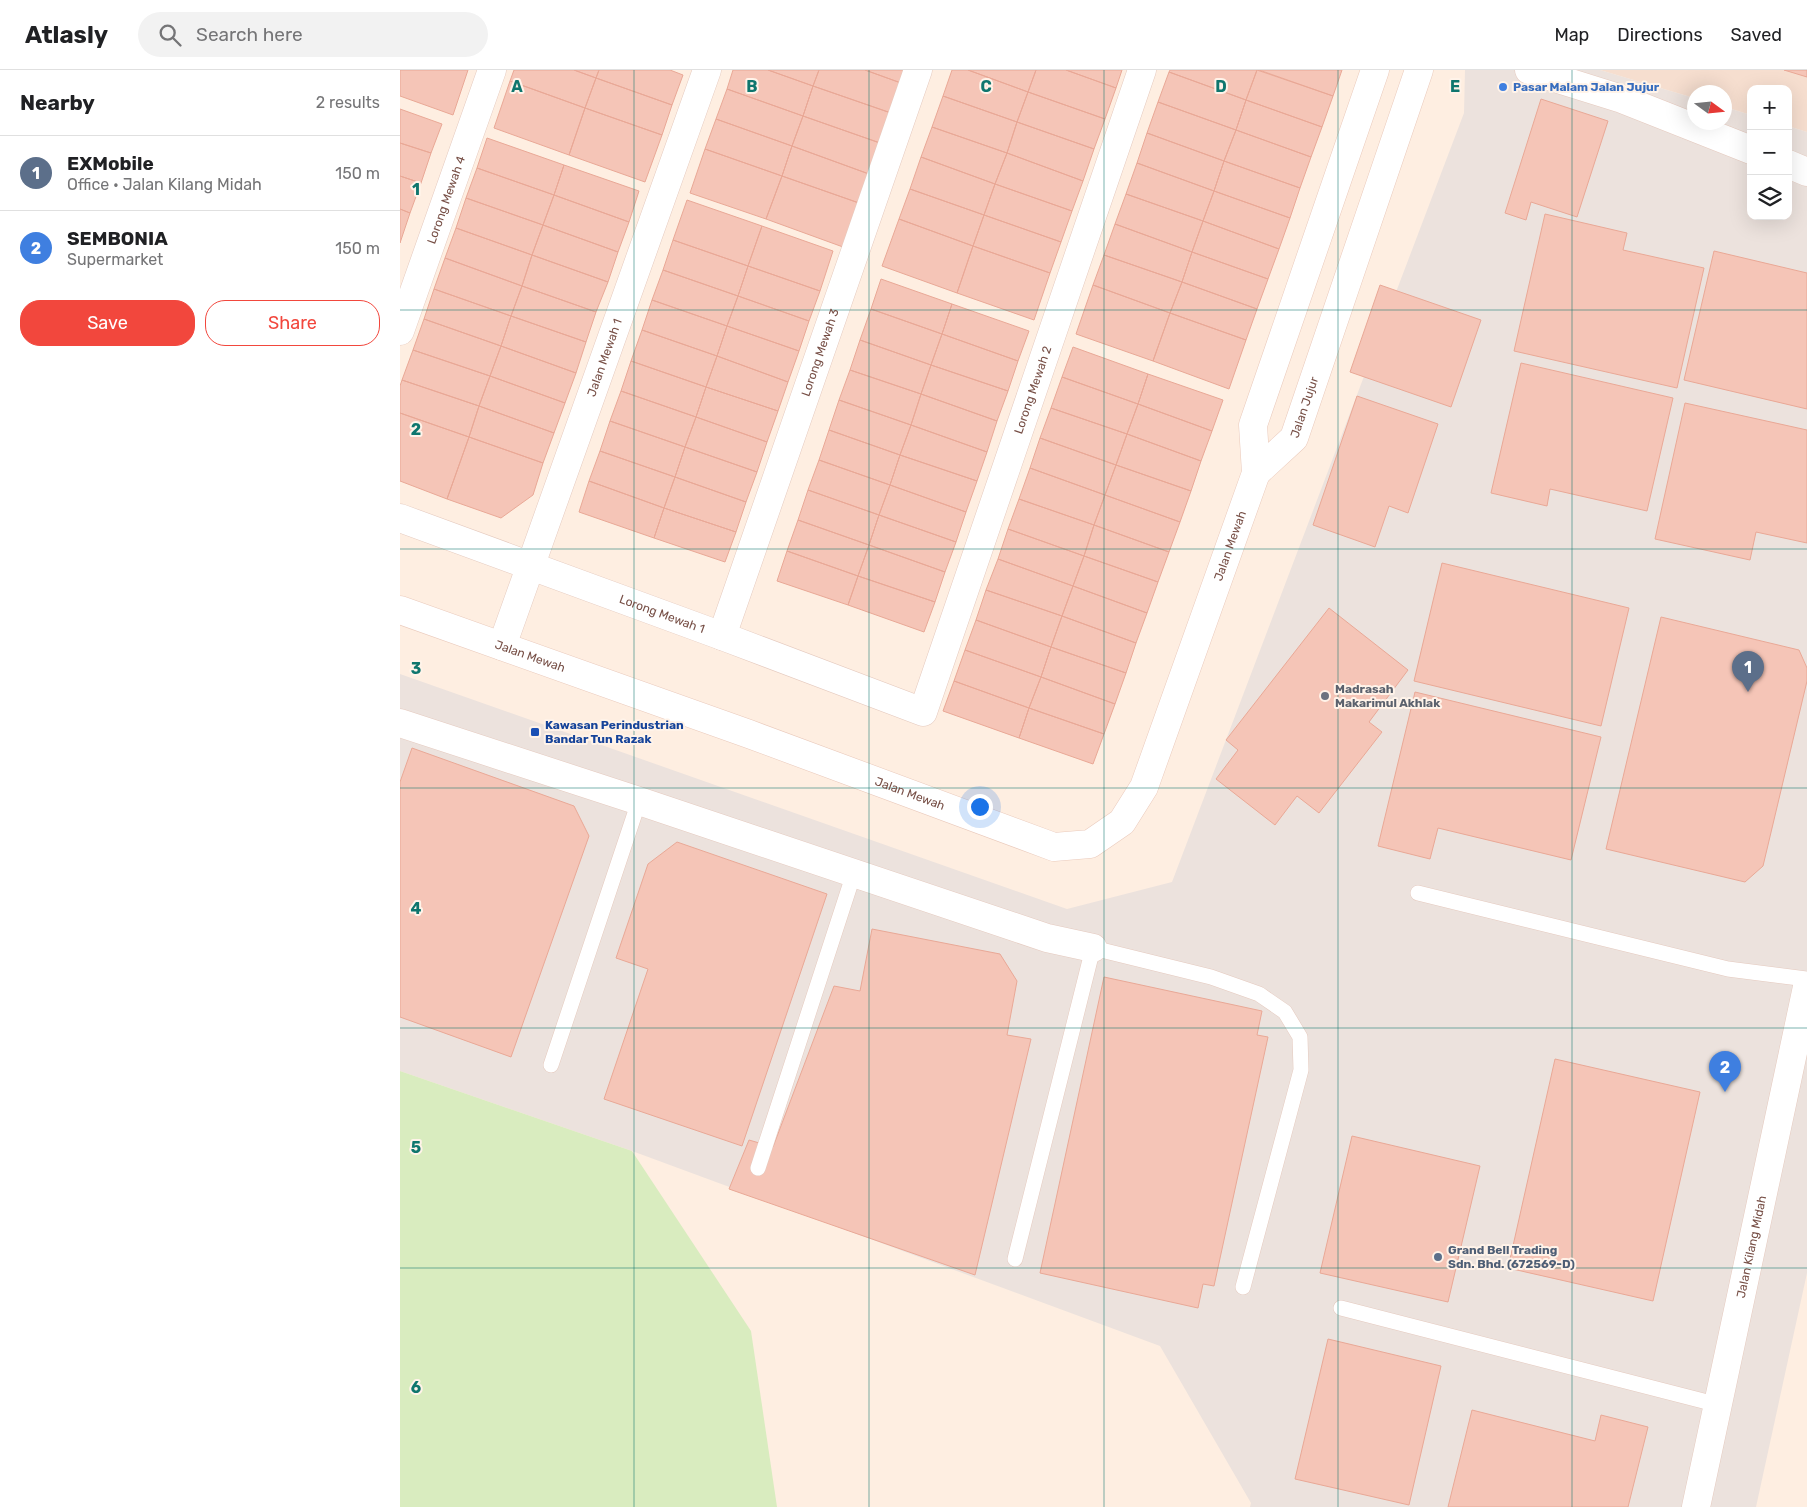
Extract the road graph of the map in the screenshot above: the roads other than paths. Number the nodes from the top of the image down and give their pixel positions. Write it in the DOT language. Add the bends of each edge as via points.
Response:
graph roads {
  1 [pos="492,70"];
  2 [pos="707,70"];
  3 [pos="918,70"];
  4 [pos="1142,70"];
  5 [pos="1375,70"];
  6 [pos="1419,70"];
  7 [pos="1529,70"];
  8 [pos="1747,148"];
  9 [pos="1792,166"];
  10 [pos="1807,172"];
  11 [pos="400,331"];
  12 [pos="1256,473"];
  13 [pos="400,518"];
  14 [pos="530,566"];
  15 [pos="400,610"];
  16 [pos="722,636"];
  17 [pos="502,646"];
  18 [pos="923,712"];
  19 [pos="400,723"];
  20 [pos="640,801"];
  21 [pos="854,873"];
  22 [pos="1418,893"];
  23 [pos="1094,948"];
  24 [pos="1807,979"];
  25 [pos="1807,988"];
  26 [pos="551,1065"];
  27 [pos="758,1168"];
  28 [pos="1015,1259"];
  29 [pos="1243,1287"];
  30 [pos="1341,1308"];
  31 [pos="1719,1405"];
  32 [pos="1696,1507"];
  1 -- 11 [label="street, Lorong Mewah 4"];
  2 -- 14 [label="street, Jalan Mewah 1"];
  3 -- 16 [label="street, Lorong Mewah 3"];
  4 -- 18 [label="street, Lorong Mewah 2"];
  5 -- 12 [label="street" via="1253,425"];
  6 -- 12 [label="street, Jalan Jujur" via="1294,438"];
  7 -- 8 [label="street" via="1622,99"];
  9 -- 10 [label="street"];
  12 -- 17 [label="street, Jalan Mewah" via="1144,787 1122,822 1090,844 1054,847"];
  13 -- 14 [label="street, Lorong Mewah 1"];
  14 -- 16 [label="street, Lorong Mewah 1"];
  14 -- 17 [label="street, Jalan Mewah 1"];
  15 -- 17 [label="street, Jalan Mewah"];
  16 -- 18 [label="street, Lorong Mewah 1"];
  19 -- 20 [label="street"];
  20 -- 21 [label="street"];
  20 -- 26 [label="lane"];
  21 -- 23 [label="street" via="1047,938"];
  21 -- 27 [label="lane"];
  22 -- 24 [label="lane" via="1728,969"];
  23 -- 28 [label="lane"];
  23 -- 29 [label="lane" via="1211,977 1259,994 1286,1012 1300,1037 1301,1070"];
  25 -- 31 [label="street, Jalan Kilang Midah"];
  30 -- 31 [label="lane"];
  31 -- 32 [label="street, Jalan Kilang Midah"];
}
